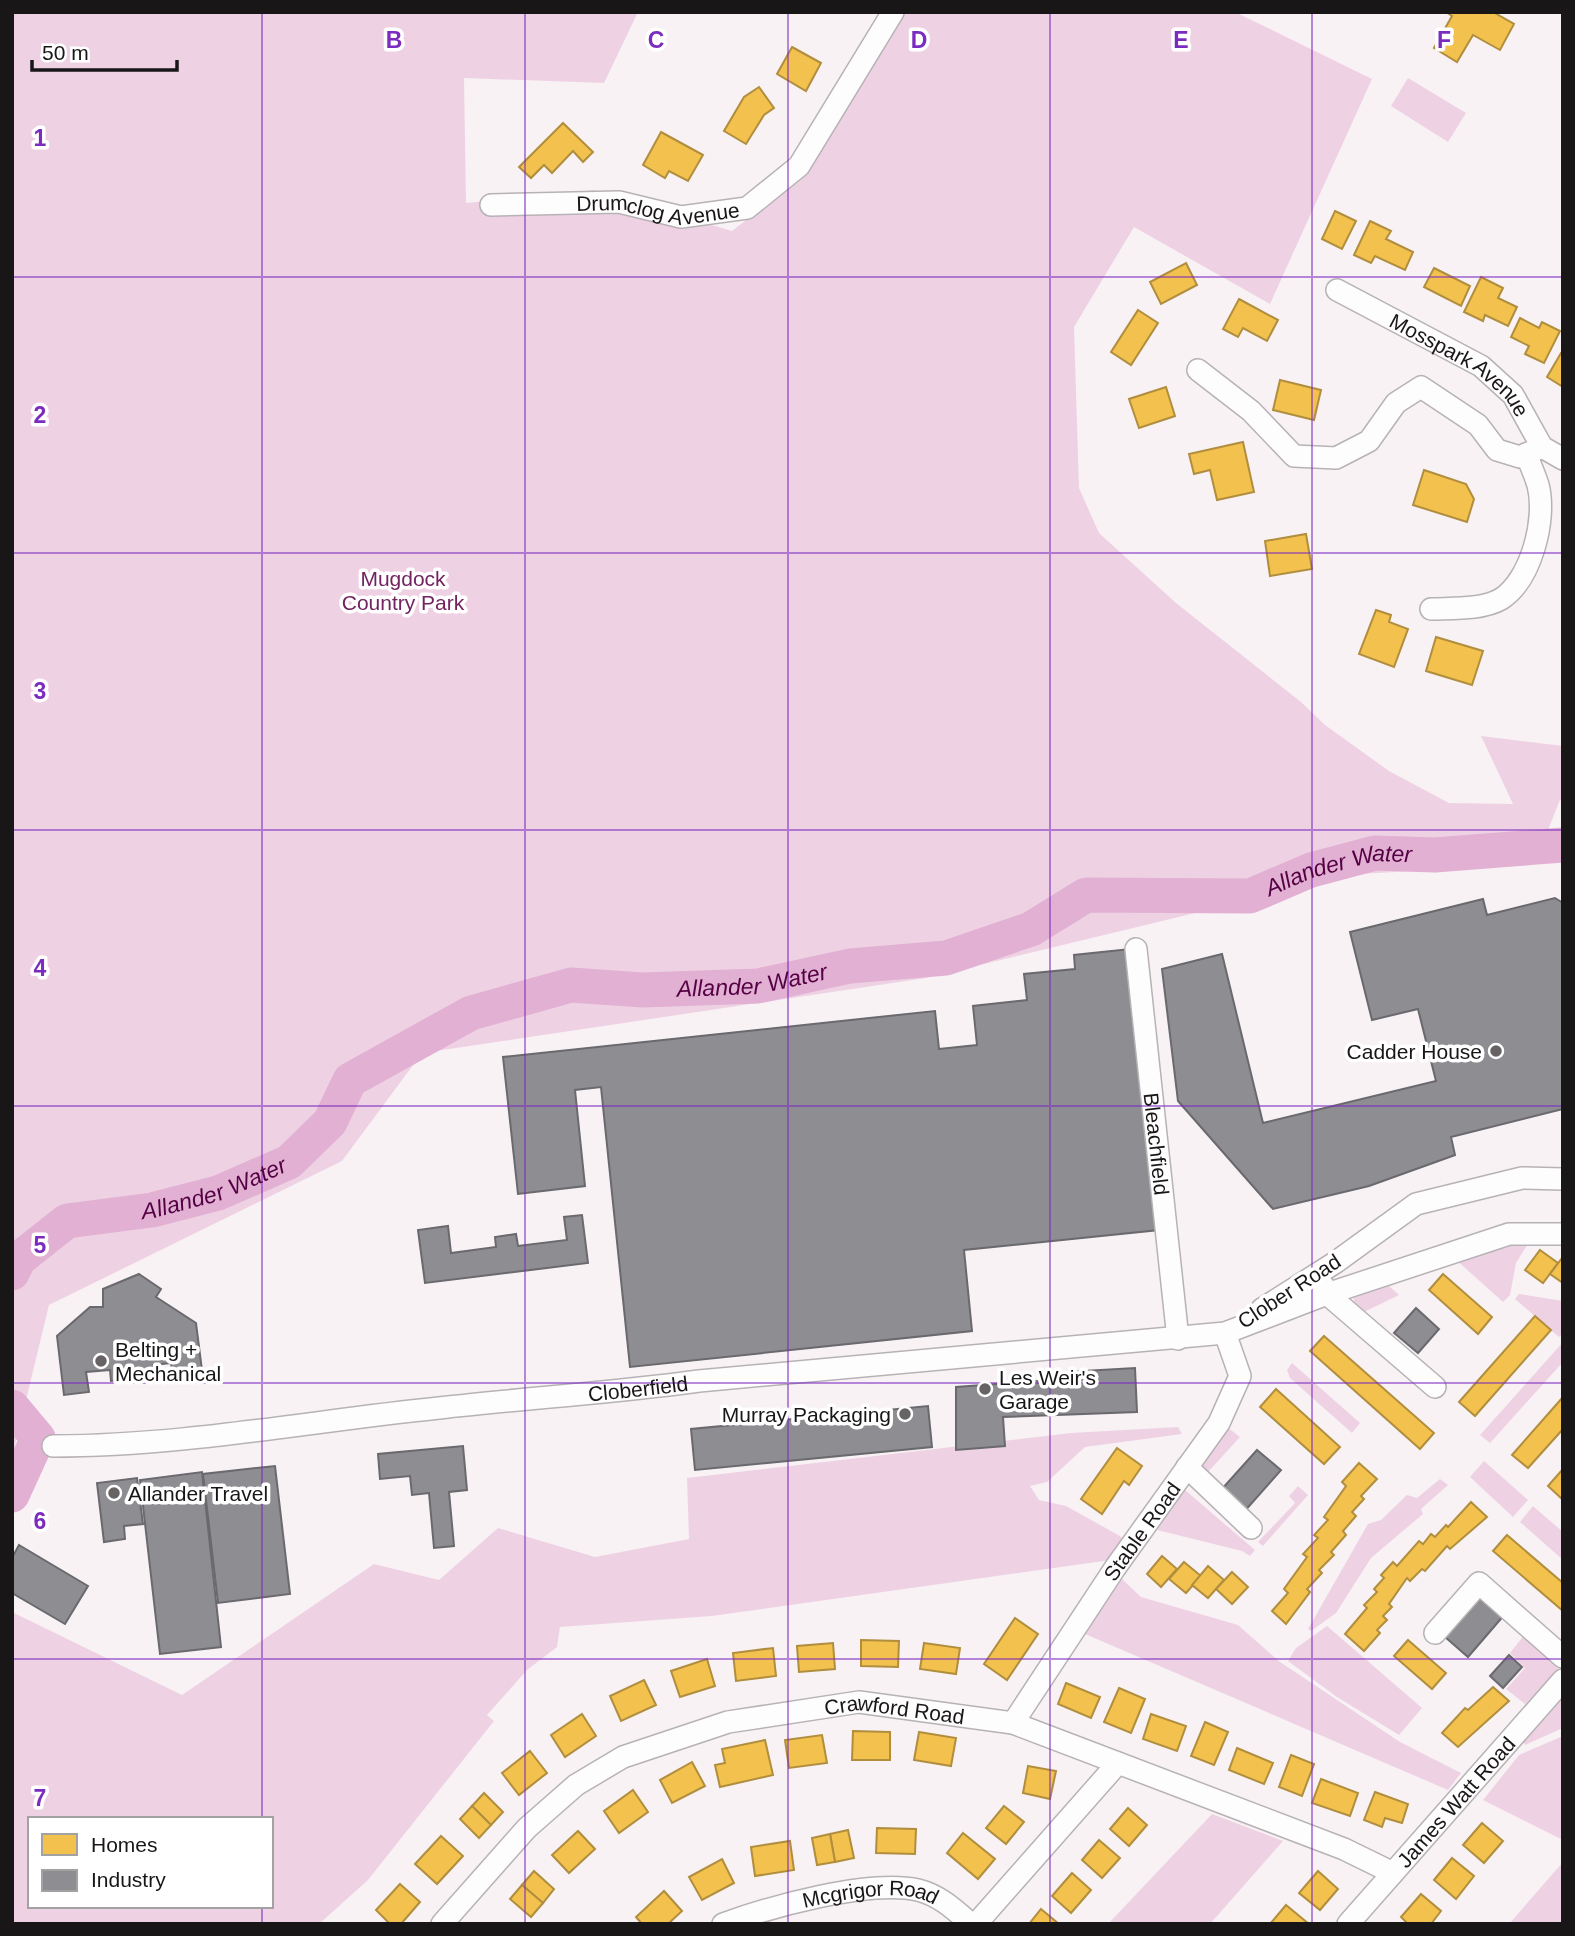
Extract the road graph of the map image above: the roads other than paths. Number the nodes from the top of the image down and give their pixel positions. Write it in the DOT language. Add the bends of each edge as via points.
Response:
graph roads {
  1 [pos="892,12"];
  2 [pos="491,205"];
  3 [pos="1337,290"];
  4 [pos="1198,370"];
  5 [pos="1534,451"];
  6 [pos="1563,459"];
  7 [pos="1431,609"];
  8 [pos="1136,949"];
  9 [pos="1563,1179"];
  10 [pos="1563,1234"];
  11 [pos="1318,1273"];
  12 [pos="1327,1294"];
  13 [pos="1225,1333"];
  14 [pos="1178,1339"];
  15 [pos="1435,1387"];
  16 [pos="53,1447"];
  17 [pos="1187,1467"];
  18 [pos="1251,1528"];
  19 [pos="1435,1633"];
  20 [pos="1563,1657"];
  21 [pos="1563,1680"];
  22 [pos="1013,1723"];
  23 [pos="1118,1763"];
  24 [pos="1392,1873"];
  25 [pos="442,1924"];
  26 [pos="723,1924"];
  27 [pos="974,1924"];
  28 [pos="1348,1924"];
  1 -- 2 [label="street, Drumclog Avenue" via="799,166 747,208 681,217 619,202"];
  3 -- 5 [label="street, Mosspark Avenue" via="1481,366 1513,395"];
  4 -- 5 [label="street" via="1251,411 1294,456 1336,458 1369,441 1396,402 1422,387 1478,425 1497,450 1520,457"];
  5 -- 6 [label="street"];
  5 -- 7 [label="street, Mosspark Avenue" via="1539,520 1522,580 1499,600"];
  8 -- 14 [label="street, Bleachfield"];
  9 -- 11 [label="street, Clober Road" via="1522,1178 1416,1204"];
  10 -- 12 [label="street, Clober Road" via="1510,1234"];
  11 -- 12 [label="street"];
  11 -- 13 [label="street, Clober Road"];
  12 -- 13 [label="street, Clober Road"];
  12 -- 15 [label="street"];
  13 -- 14 [label="street, Cloberfield"];
  13 -- 17 [label="street, Stable Road" via="1240,1376 1219,1423"];
  14 -- 16 [label="street, Cloberfield" via="699,1381 202,1437"];
  17 -- 18 [label="street"];
  17 -- 22 [label="street, Stable Road"];
  19 -- 20 [label="street" via="1479,1583"];
  21 -- 24 [label="street, James Watt Road"];
  22 -- 23 [label="street, Crawford Road"];
  22 -- 25 [label="street, Crawford Road" via="859,1702 728,1722 623,1757 576,1785 527,1828"];
  23 -- 24 [label="street, Crawford Road" via="1343,1849"];
  23 -- 27 [label="street"];
  24 -- 28 [label="street, James Watt Road"];
  26 -- 27 [label="street, Mcgrigor Road" via="833,1895 892,1888 918,1890 946,1902"];
}
